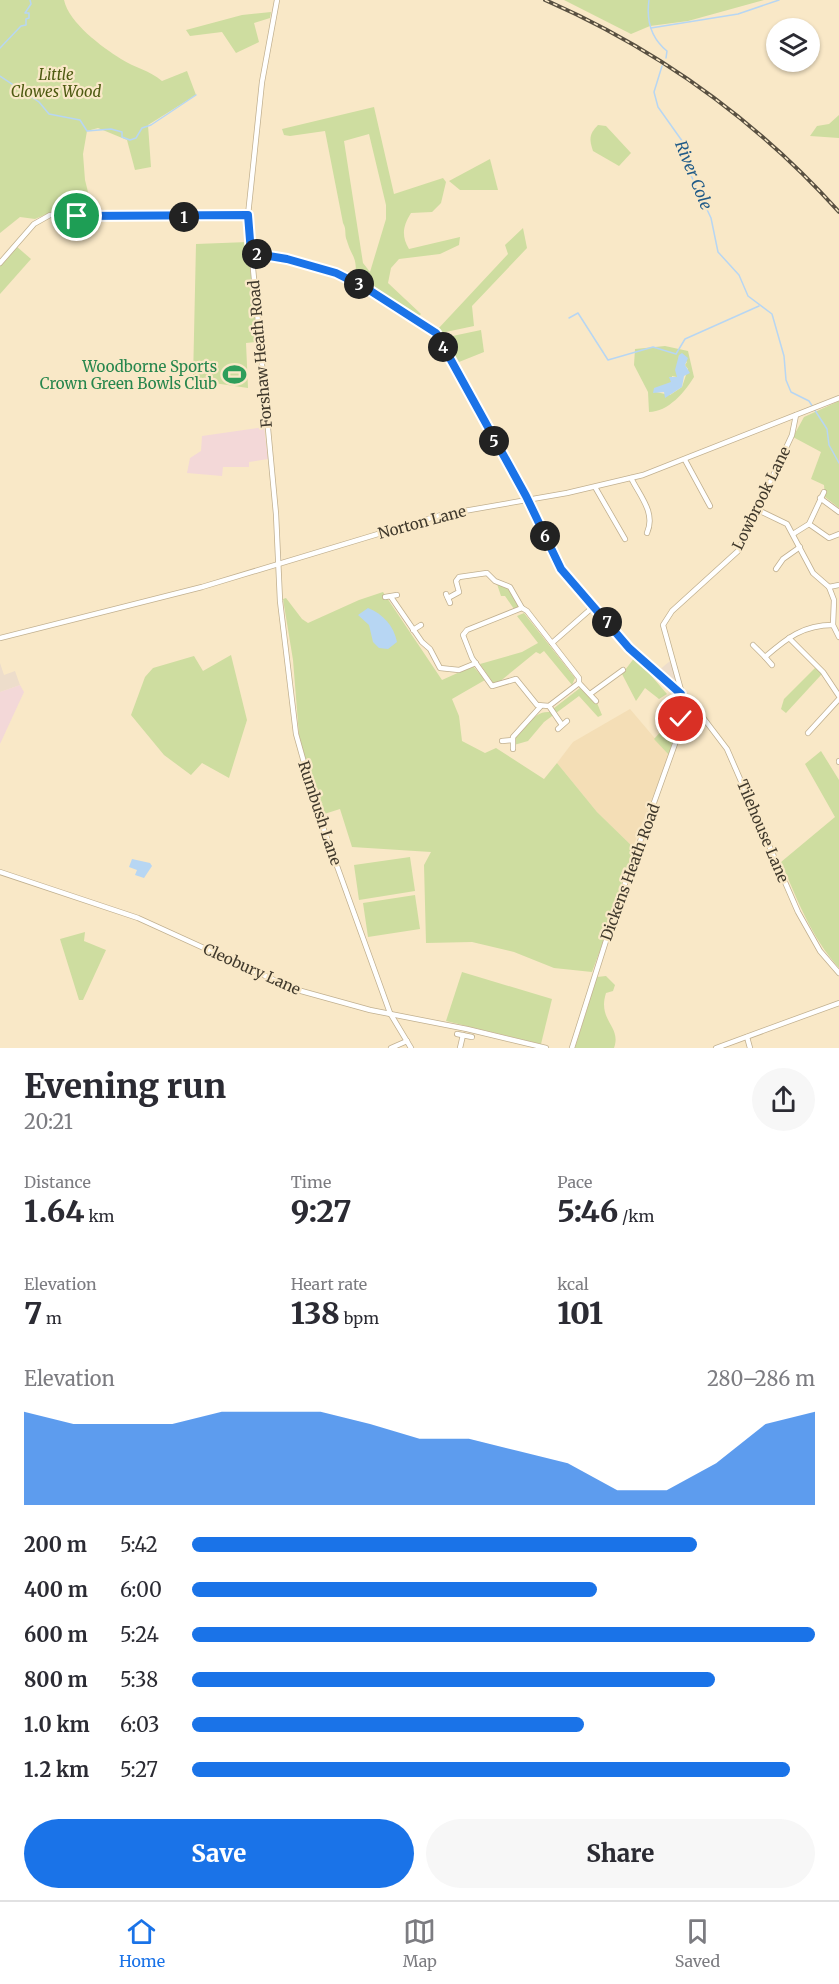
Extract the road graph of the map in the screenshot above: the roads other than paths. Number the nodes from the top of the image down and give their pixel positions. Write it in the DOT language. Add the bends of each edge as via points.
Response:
graph roads {
  1 [pos="277,0"];
  2 [pos="248,215"];
  3 [pos="251,253"];
  4 [pos="0,263"];
  5 [pos="839,398"];
  6 [pos="796,415"];
  7 [pos="685,460"];
  8 [pos="631,478"];
  9 [pos="595,487"];
  10 [pos="824,492"];
  11 [pos="820,498"];
  12 [pos="527,499"];
  13 [pos="710,506"];
  14 [pos="758,510"];
  15 [pos="839,512"];
  16 [pos="651,524"];
  17 [pos="809,524"];
  18 [pos="657,525"];
  19 [pos="647,533"];
  20 [pos="794,534"];
  21 [pos="839,534"];
  22 [pos="625,539"];
  23 [pos="800,547"];
  24 [pos="279,565"];
  25 [pos="780,566"];
  26 [pos="839,585"];
  27 [pos="829,587"];
  28 [pos="397,595"];
  29 [pos="448,598"];
  30 [pos="593,607"];
  31 [pos="522,608"];
  32 [pos="421,625"];
  33 [pos="833,625"];
  34 [pos="413,630"];
  35 [pos="839,637"];
  36 [pos="0,638"];
  37 [pos="789,638"];
  38 [pos="552,643"];
  39 [pos="753,645"];
  40 [pos="765,657"];
  41 [pos="476,663"];
  42 [pos="772,665"];
  43 [pos="623,670"];
  44 [pos="579,683"];
  45 [pos="590,694"];
  46 [pos="681,694"];
  47 [pos="839,698"];
  48 [pos="596,701"];
  49 [pos="541,706"];
  50 [pos="549,706"];
  51 [pos="563,725"];
  52 [pos="808,733"];
  53 [pos="512,740"];
  54 [pos="502,741"];
  55 [pos="513,748"];
  56 [pos="0,872"];
  57 [pos="839,973"];
  58 [pos="839,1003"];
  59 [pos="390,1013"];
  60 [pos="472,1037"];
  61 [pos="747,1037"];
  62 [pos="407,1041"];
  63 [pos="733,1045"];
  64 [pos="391,1048"];
  65 [pos="411,1048"];
  66 [pos="460,1048"];
  67 [pos="546,1048"];
  68 [pos="572,1048"];
  69 [pos="716,1048"];
  70 [pos="750,1048"];
  1 -- 2 [label="street, Forshaw Heath Road" via="262,82"];
  2 -- 3 [label="street, Forshaw Heath Road"];
  2 -- 4 [label="street" via="50,215 34,224"];
  3 -- 12 [label="street, Tilehouse Lane" via="336,273 436,333"];
  3 -- 24 [label="street, Forshaw Heath Road"];
  5 -- 6 [label="street, Norton Lane"];
  6 -- 7 [label="street, Norton Lane"];
  6 -- 14 [label="street, Lowbrook Lane" via="792,435"];
  7 -- 8 [label="street, Norton Lane"];
  7 -- 13 [label="street"];
  8 -- 9 [label="street, Norton Lane"];
  8 -- 16 [label="street" via="650,511"];
  9 -- 12 [label="street, Norton Lane"];
  9 -- 22 [label="street"];
  10 -- 11 [label="street"];
  11 -- 15 [label="street"];
  11 -- 17 [label="street"];
  12 -- 24 [label="street, Norton Lane" via="417,521"];
  12 -- 30 [label="street, Tilehouse Lane" via="561,569"];
  14 -- 20 [label="street" via="787,524"];
  14 -- 46 [label="street, Lowbrook Lane" via="738,551 664,621 663,633 679,675"];
  16 -- 18 [label="street"];
  16 -- 19 [label="street"];
  17 -- 20 [label="street"];
  17 -- 21 [label="street" via="826,536"];
  20 -- 23 [label="street"];
  23 -- 25 [label="street"];
  23 -- 27 [label="street" via="813,573"];
  24 -- 36 [label="street, Norton Lane"];
  24 -- 59 [label="street, Rumbush Lane" via="296,734 319,816"];
  26 -- 27 [label="street"];
  27 -- 33 [label="street" via="834,600"];
  28 -- 34 [label="street" via="388,597"];
  29 -- 31 [label="street" via="459,592 459,577 487,573 495,581 510,586"];
  30 -- 38 [label="street"];
  30 -- 46 [label="street, Tilehouse Lane" via="629,648"];
  31 -- 38 [label="street"];
  31 -- 41 [label="street" via="464,632"];
  32 -- 34 [label="street"];
  33 -- 35 [label="street"];
  33 -- 37 [label="street" via="810,626"];
  34 -- 41 [label="street" via="440,668 459,670"];
  37 -- 40 [label="street"];
  37 -- 47 [label="street" via="823,672"];
  38 -- 44 [label="street" via="578,676"];
  39 -- 40 [label="street"];
  40 -- 42 [label="street"];
  41 -- 49 [label="street" via="492,686 516,679"];
  43 -- 45 [label="street" via="621,678"];
  44 -- 45 [label="street"];
  44 -- 50 [label="street"];
  45 -- 48 [label="street"];
  46 -- 57 [label="street, Tilehouse Lane" via="727,749 798,912 820,951"];
  46 -- 68 [label="street, Dickens Heath Road" via="676,741"];
  47 -- 52 [label="street"];
  49 -- 50 [label="street"];
  49 -- 53 [label="street"];
  50 -- 51 [label="street"];
  53 -- 54 [label="street"];
  53 -- 55 [label="street"];
  56 -- 59 [label="street, Cleobury Lane" via="138,918 294,989"];
  58 -- 61 [label="street"];
  59 -- 62 [label="street, Rumbush Lane"];
  59 -- 67 [label="street, Cleobury Lane"];
  60 -- 66 [label="street" via="460,1035"];
  61 -- 63 [label="street"];
  61 -- 70 [label="street"];
  62 -- 64 [label="street"];
  62 -- 65 [label="street, Rumbush Lane"];
  63 -- 69 [label="street"];
}
